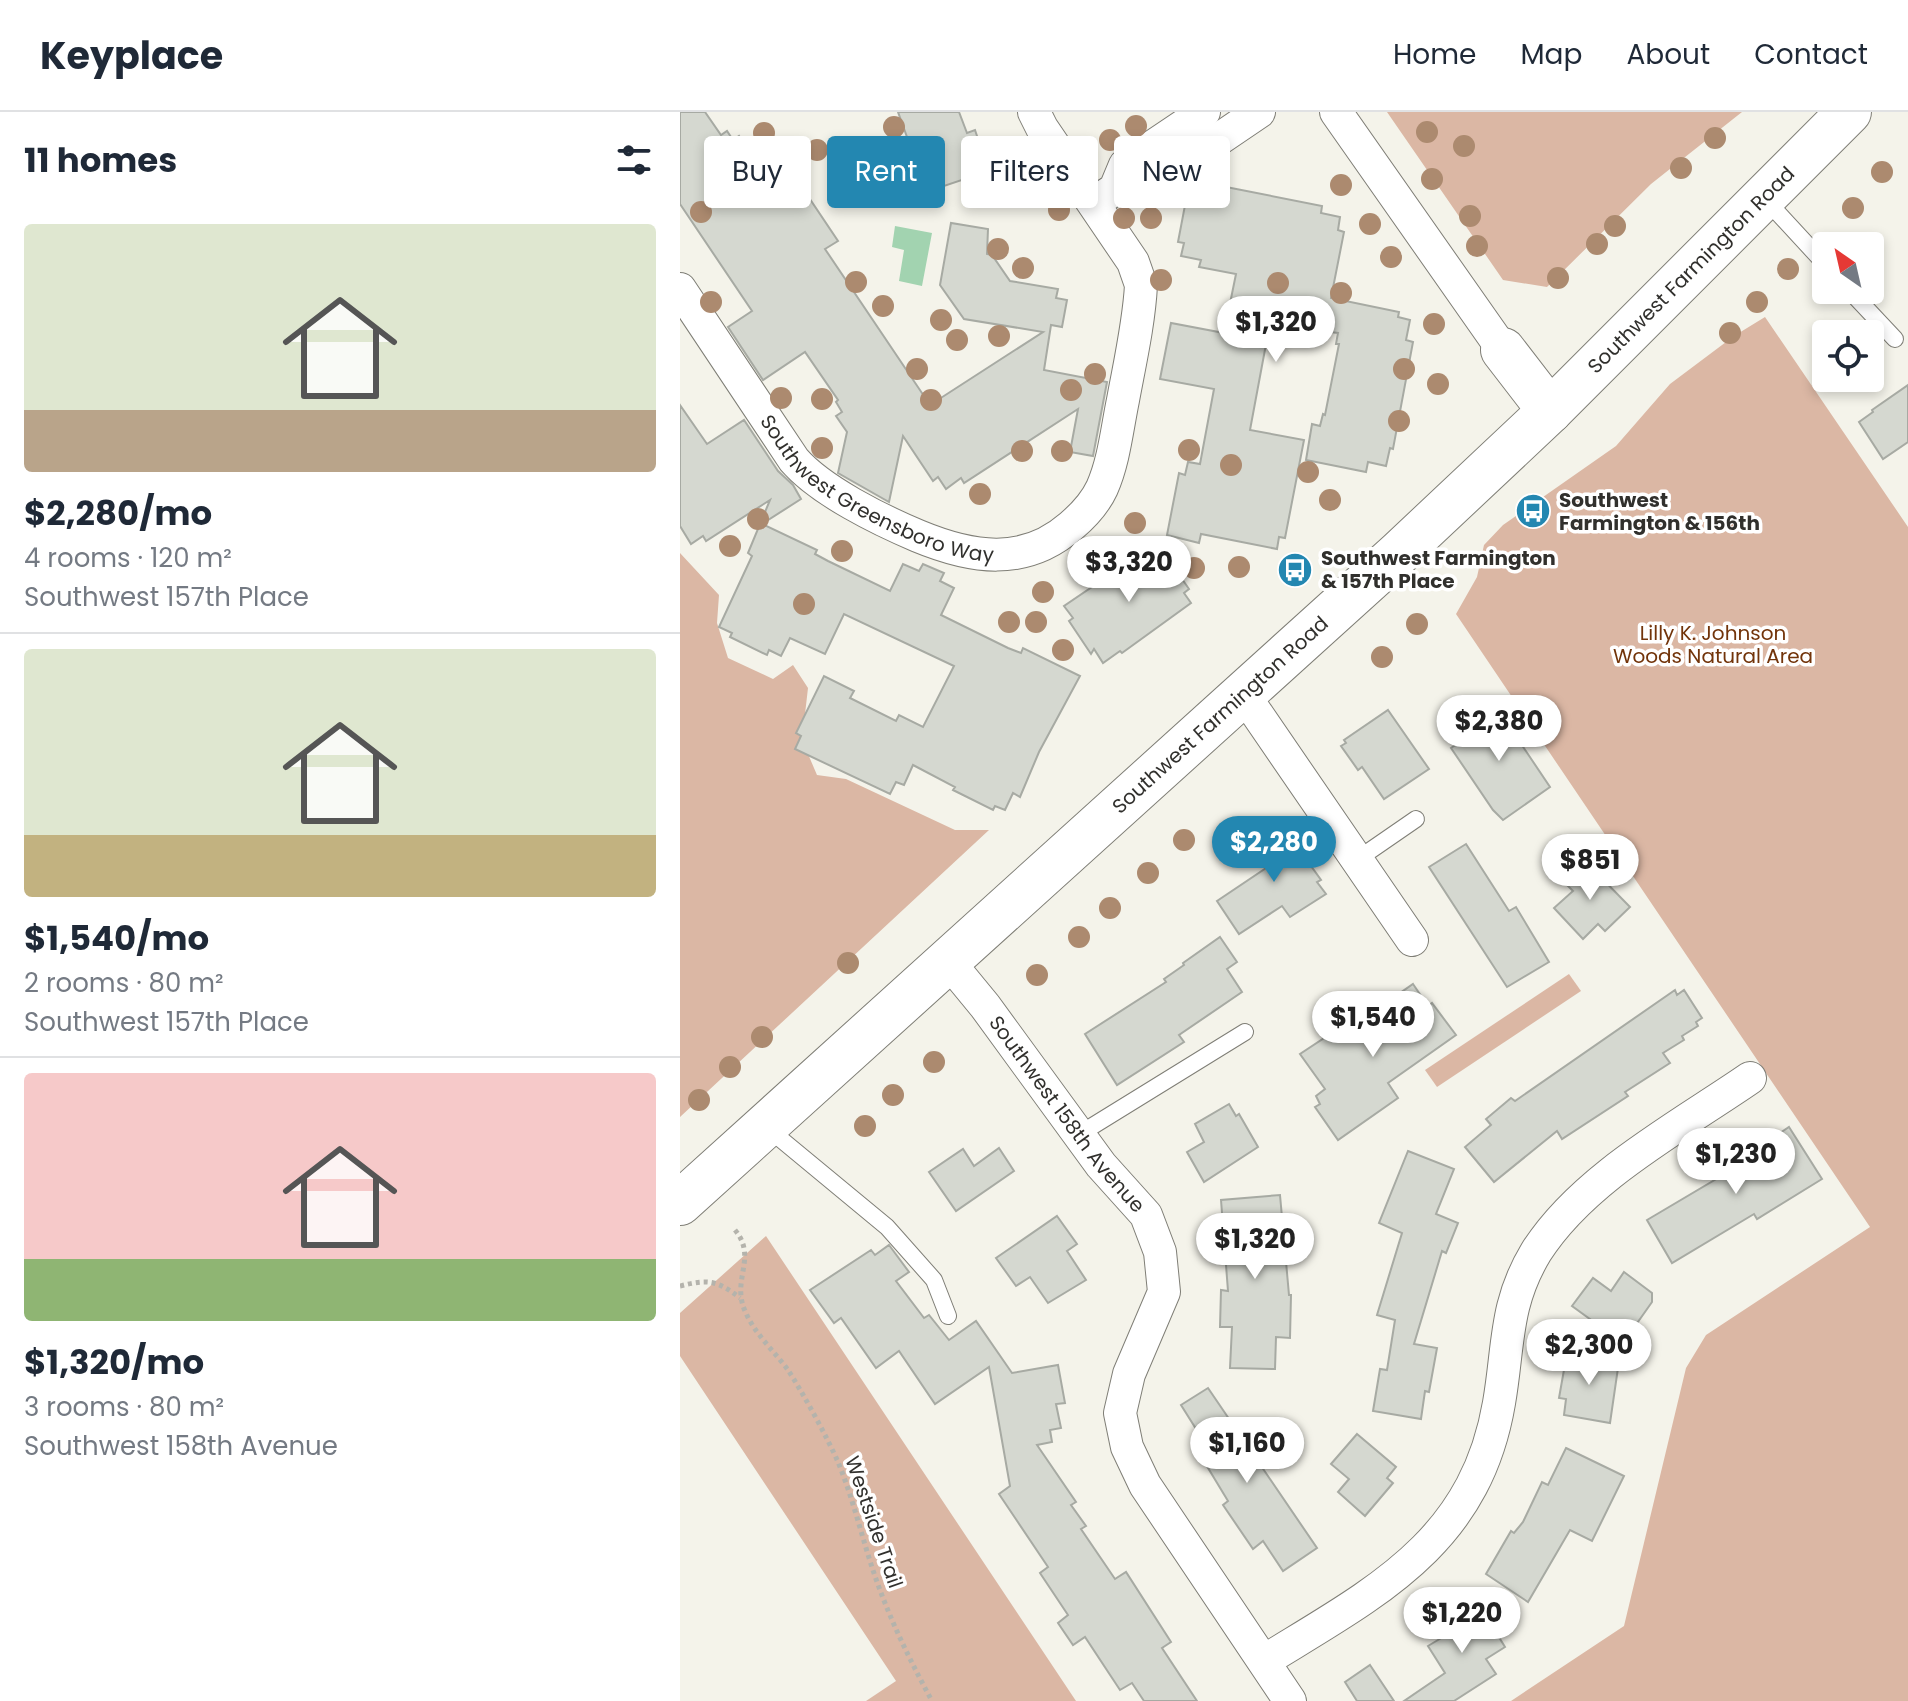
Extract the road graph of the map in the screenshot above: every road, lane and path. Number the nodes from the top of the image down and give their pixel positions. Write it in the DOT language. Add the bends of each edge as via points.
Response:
graph roads {
  1 [pos="1034,112"];
  2 [pos="1204,112"];
  3 [pos="1259,112"];
  4 [pos="1336,112"];
  5 [pos="1849,112"];
  6 [pos="1104,196"];
  7 [pos="1764,198"];
  8 [pos="1812,250"];
  9 [pos="680,289"];
  10 [pos="1862,304"];
  11 [pos="1895,339"];
  12 [pos="1503,350"];
  13 [pos="1550,411"];
  14 [pos="1244,695"];
  15 [pos="1416,819"];
  16 [pos="1358,859"];
  17 [pos="1412,940"];
  18 [pos="948,961"];
  19 [pos="1245,1032"];
  20 [pos="1750,1078"];
  21 [pos="765,1126"];
  22 [pos="1078,1135"];
  23 [pos="680,1203"];
  24 [pos="735,1230"];
  25 [pos="680,1286"];
  26 [pos="741,1299"];
  27 [pos="948,1316"];
  28 [pos="1264,1661"];
  29 [pos="932,1701"];
  30 [pos="1290,1701"];
  1 -- 6 [label="street, Southwest Greensboro Way" via="1042,128"];
  2 -- 6 [label="street" via="1125,165"];
  3 -- 6 [label="street" via="1144,190"];
  4 -- 12 [label="street"];
  5 -- 7 [label="main road, Southwest Farmington Road"];
  6 -- 9 [label="street, Southwest Greensboro Way" via="1141,285 1109,470 1083,516 1058,536 1016,553 953,550 888,522 817,482"];
  7 -- 8 [label="lane"];
  7 -- 13 [label="main road, Southwest Farmington Road"];
  10 -- 11 [label="lane"];
  12 -- 13 [label="main road"];
  13 -- 14 [label="main road, Southwest Farmington Road"];
  14 -- 16 [label="street"];
  14 -- 18 [label="main road, Southwest Farmington Road"];
  15 -- 16 [label="lane"];
  16 -- 17 [label="street"];
  18 -- 21 [label="main road, Southwest Farmington Road"];
  18 -- 22 [label="street, Southwest 158th Avenue"];
  19 -- 22 [label="lane"];
  20 -- 28 [label="street" via="1620,1167 1556,1223 1517,1289 1489,1448 1468,1496 1419,1556 1378,1591"];
  21 -- 23 [label="main road, Southwest Farmington Road"];
  21 -- 27 [label="lane" via="887,1227 934,1280"];
  22 -- 28 [label="street, Southwest 158th Avenue" via="1146,1215 1160,1252 1164,1292 1129,1374 1120,1413 1127,1447 1145,1485"];
  24 -- 26 [label="path" via="746,1247"];
  25 -- 26 [label="path" via="714,1282"];
  26 -- 29 [label="path, Westside Trail" via="838,1461 880,1592"];
  28 -- 30 [label="street, Southwest 158th Avenue"];
}
